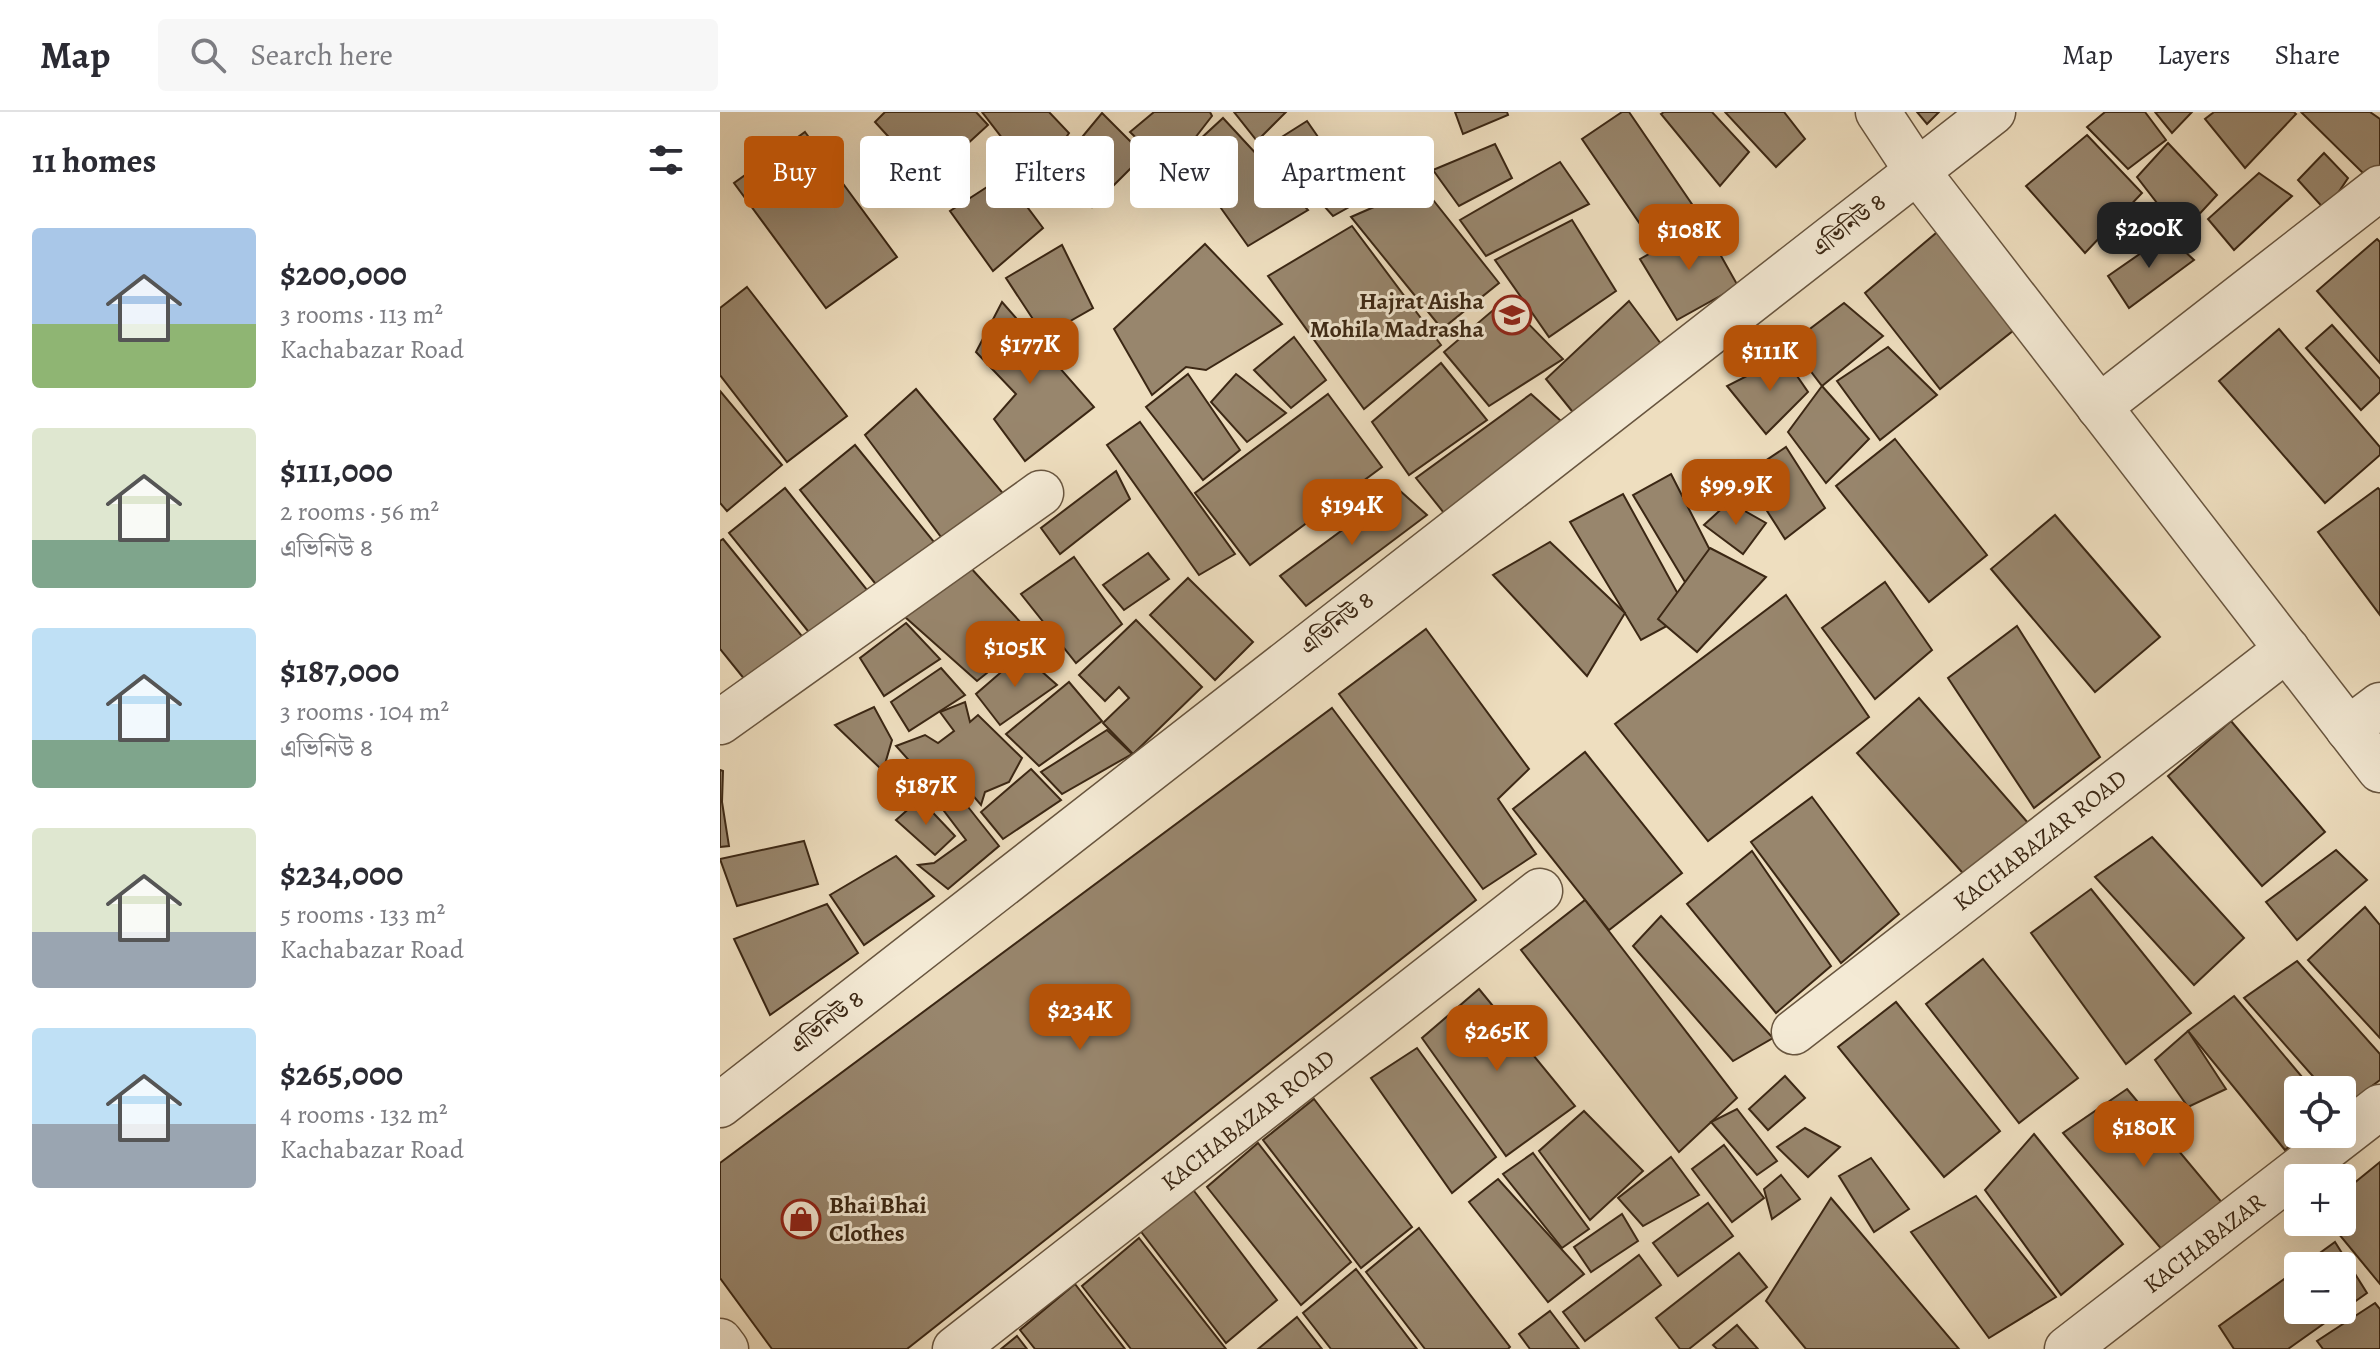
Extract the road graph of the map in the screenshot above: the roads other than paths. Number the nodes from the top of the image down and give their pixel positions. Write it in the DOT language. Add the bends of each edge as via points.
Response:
graph roads {
  1 [pos="1878,112"];
  2 [pos="1993,112"];
  3 [pos="1917,171"];
  4 [pos="2380,188"];
  5 [pos="2099,407"];
  6 [pos="1041,493"];
  7 [pos="2287,649"];
  8 [pos="2364,717"];
  9 [pos="720,722"];
  10 [pos="2380,770"];
  11 [pos="1540,891"];
  12 [pos="1794,1032"];
  13 [pos="720,1105"];
  14 [pos="2380,1107"];
  15 [pos="720,1341"];
  16 [pos="726,1349"];
  17 [pos="955,1349"];
  18 [pos="2067,1349"];
  1 -- 3 [label="street"];
  2 -- 3 [label="street, এভিনিউ ৪"];
  3 -- 5 [label="street"];
  3 -- 13 [label="street, এভিনিউ ৪"];
  4 -- 5 [label="street"];
  5 -- 7 [label="street"];
  6 -- 9 [label="street"];
  7 -- 8 [label="street"];
  7 -- 12 [label="street, KACHABAZAR ROAD"];
  8 -- 10 [label="street"];
  11 -- 17 [label="street, KACHABAZAR ROAD"];
  14 -- 18 [label="street, KACHABAZAR"];
  15 -- 16 [label="street"];
}
